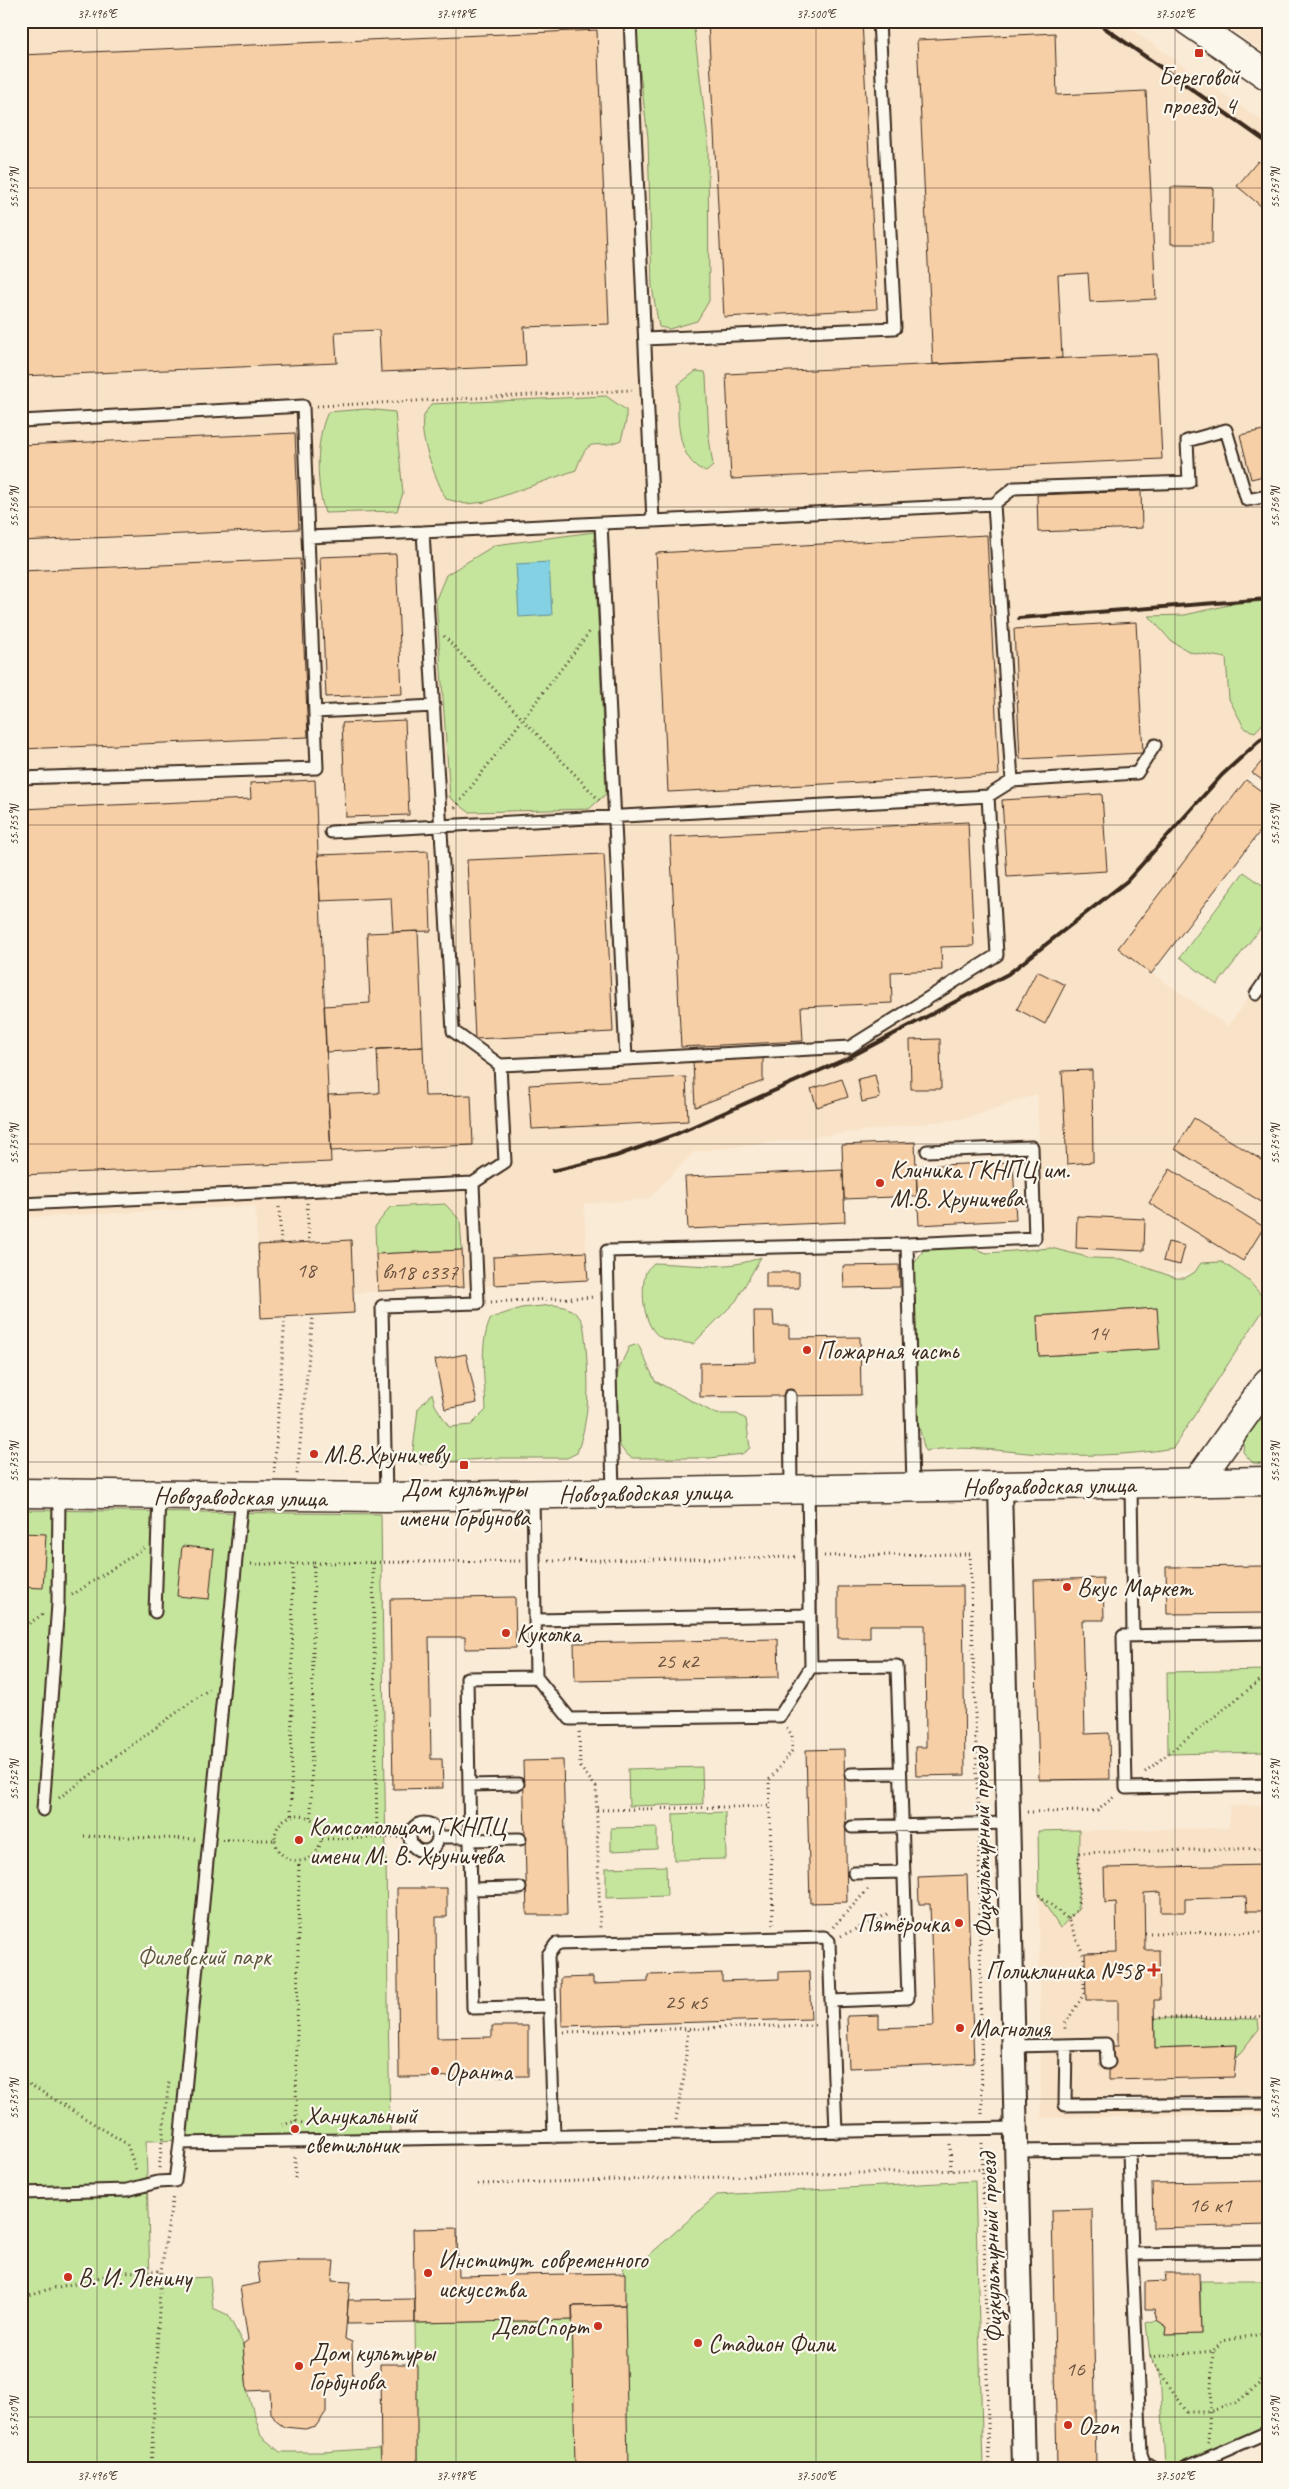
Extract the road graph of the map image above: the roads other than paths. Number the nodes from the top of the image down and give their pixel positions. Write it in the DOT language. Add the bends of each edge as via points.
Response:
graph roads {
  1 [pos="630,21"];
  2 [pos="879,21"];
  3 [pos="1188,21"];
  4 [pos="1268,76"];
  5 [pos="645,338"];
  6 [pos="21,421"];
  7 [pos="1268,496"];
  8 [pos="994,504"];
  9 [pos="654,521"];
  10 [pos="601,523"];
  11 [pos="423,532"];
  12 [pos="308,537"];
  13 [pos="434,706"];
  14 [pos="315,712"];
  15 [pos="1155,745"];
  16 [pos="21,778"];
  17 [pos="1012,780"];
  18 [pos="988,796"];
  19 [pos="615,817"];
  20 [pos="442,826"];
  21 [pos="331,832"];
  22 [pos="1268,977"];
  23 [pos="1256,994"];
  24 [pos="626,1059"];
  25 [pos="500,1065"];
  26 [pos="927,1151"];
  27 [pos="473,1183"];
  28 [pos="21,1204"];
  29 [pos="907,1244"];
  30 [pos="1268,1382"];
  31 [pos="790,1396"];
  32 [pos="1268,1481"];
  33 [pos="1197,1482"];
  34 [pos="1131,1484"];
  35 [pos="1000,1486"];
  36 [pos="913,1488"];
  37 [pos="800,1489"];
  38 [pos="21,1493"];
  39 [pos="613,1493"];
  40 [pos="59,1494"];
  41 [pos="159,1494"];
  42 [pos="533,1494"];
  43 [pos="242,1496"];
  44 [pos="386,1497"];
  45 [pos="155,1612"];
  46 [pos="810,1615"];
  47 [pos="535,1620"];
  48 [pos="1268,1633"];
  49 [pos="1133,1635"];
  50 [pos="811,1667"];
  51 [pos="536,1677"];
  52 [pos="900,1773"];
  53 [pos="851,1774"];
  54 [pos="518,1784"];
  55 [pos="469,1785"];
  56 [pos="1268,1785"];
  57 [pos="43,1810"];
  58 [pos="1008,1823"];
  59 [pos="902,1826"];
  60 [pos="852,1827"];
  61 [pos="438,1837"];
  62 [pos="470,1838"];
  63 [pos="520,1839"];
  64 [pos="904,1872"];
  65 [pos="854,1874"];
  66 [pos="520,1888"];
  67 [pos="471,1889"];
  68 [pos="832,2001"];
  69 [pos="550,2006"];
  70 [pos="1066,2045"];
  71 [pos="1013,2046"];
  72 [pos="1109,2062"];
  73 [pos="1268,2103"];
  74 [pos="1014,2128"];
  75 [pos="836,2132"];
  76 [pos="554,2137"];
  77 [pos="180,2143"];
  78 [pos="1268,2148"];
  79 [pos="1129,2150"];
  80 [pos="1015,2160"];
  81 [pos="21,2194"];
  82 [pos="1268,2252"];
  83 [pos="1132,2254"];
  84 [pos="1268,2432"];
  85 [pos="1024,2468"];
  86 [pos="1154,2468"];
  87 [pos="1185,2468"];
  1 -- 5 [label="lane"];
  2 -- 5 [label="lane" via="895,328"];
  3 -- 4 [label="street"];
  5 -- 9 [label="lane"];
  6 -- 12 [label="lane" via="304,406"];
  7 -- 8 [label="lane" via="1247,500 1226,430 1187,441 1189,482 1014,488"];
  8 -- 9 [label="lane"];
  8 -- 17 [label="lane"];
  9 -- 10 [label="lane"];
  10 -- 11 [label="lane"];
  10 -- 19 [label="lane"];
  11 -- 12 [label="lane"];
  11 -- 13 [label="lane"];
  12 -- 14 [label="lane"];
  13 -- 14 [label="lane"];
  13 -- 20 [label="lane"];
  14 -- 16 [label="lane" via="317,768"];
  15 -- 17 [label="lane" via="1137,773"];
  17 -- 18 [label="lane"];
  18 -- 19 [label="lane"];
  18 -- 24 [label="lane" via="997,955 850,1047"];
  19 -- 20 [label="lane"];
  19 -- 24 [label="lane"];
  20 -- 21 [label="lane"];
  20 -- 25 [label="lane" via="453,1031"];
  22 -- 23 [label="lane"];
  24 -- 25 [label="lane"];
  25 -- 27 [label="lane" via="505,1162"];
  26 -- 29 [label="lane" via="1032,1147 1036,1238"];
  27 -- 28 [label="lane"];
  27 -- 44 [label="lane" via="478,1303 382,1306"];
  29 -- 36 [label="lane"];
  29 -- 39 [label="lane" via="607,1251"];
  30 -- 33 [label="street"];
  31 -- 37 [label="lane"];
  32 -- 33 [label="street, Новозаводская улица"];
  33 -- 34 [label="street, Новозаводская улица"];
  34 -- 35 [label="street, Новозаводская улица"];
  34 -- 49 [label="lane"];
  35 -- 36 [label="street, Новозаводская улица"];
  35 -- 58 [label="street, Физкультурный проезд"];
  36 -- 37 [label="street, Новозаводская улица"];
  37 -- 39 [label="street, Новозаводская улица"];
  37 -- 46 [label="lane"];
  38 -- 40 [label="street, Новозаводская улица"];
  39 -- 42 [label="street, Новозаводская улица"];
  40 -- 41 [label="street, Новозаводская улица"];
  40 -- 57 [label="lane" via="58,1604"];
  41 -- 43 [label="street, Новозаводская улица"];
  41 -- 45 [label="lane"];
  42 -- 44 [label="street, Новозаводская улица"];
  42 -- 47 [label="lane"];
  43 -- 44 [label="street, Новозаводская улица"];
  43 -- 77 [label="lane"];
  46 -- 47 [label="lane"];
  46 -- 50 [label="lane"];
  47 -- 51 [label="lane"];
  48 -- 49 [label="lane"];
  49 -- 56 [label="lane" via="1123,1636 1126,1788"];
  50 -- 51 [label="lane" via="780,1716 570,1719"];
  50 -- 52 [label="lane" via="897,1666"];
  51 -- 55 [label="lane" via="467,1678"];
  52 -- 53 [label="lane"];
  52 -- 59 [label="lane"];
  54 -- 55 [label="lane"];
  55 -- 62 [label="lane"];
  58 -- 59 [label="lane"];
  58 -- 71 [label="street, Физкультурный проезд"];
  59 -- 60 [label="lane"];
  59 -- 64 [label="lane"];
  61 -- 61 [label="lane" via="437,1844 428,1851 416,1849 410,1838 415,1826 421,1824 433,1826"];
  61 -- 62 [label="lane"];
  62 -- 63 [label="lane"];
  62 -- 67 [label="lane"];
  64 -- 65 [label="lane"];
  64 -- 68 [label="lane" via="908,1998"];
  66 -- 67 [label="lane"];
  67 -- 69 [label="lane" via="473,2008"];
  68 -- 69 [label="lane" via="826,1939 773,1938 556,1944 548,1955"];
  68 -- 75 [label="lane"];
  69 -- 76 [label="lane"];
  70 -- 71 [label="lane"];
  70 -- 72 [label="lane" via="1106,2044"];
  70 -- 73 [label="lane" via="1066,2105"];
  71 -- 74 [label="street, Физкультурный проезд"];
  74 -- 75 [label="lane"];
  74 -- 80 [label="street, Физкультурный проезд"];
  75 -- 76 [label="lane"];
  76 -- 77 [label="lane"];
  77 -- 81 [label="lane" via="175,2181 127,2190"];
  78 -- 79 [label="lane"];
  79 -- 80 [label="lane"];
  79 -- 83 [label="lane"];
  80 -- 85 [label="street, Физкультурный проезд"];
  82 -- 83 [label="lane"];
  83 -- 86 [label="lane" via="1141,2454 1144,2462"];
  84 -- 87 [label="lane"];
}
